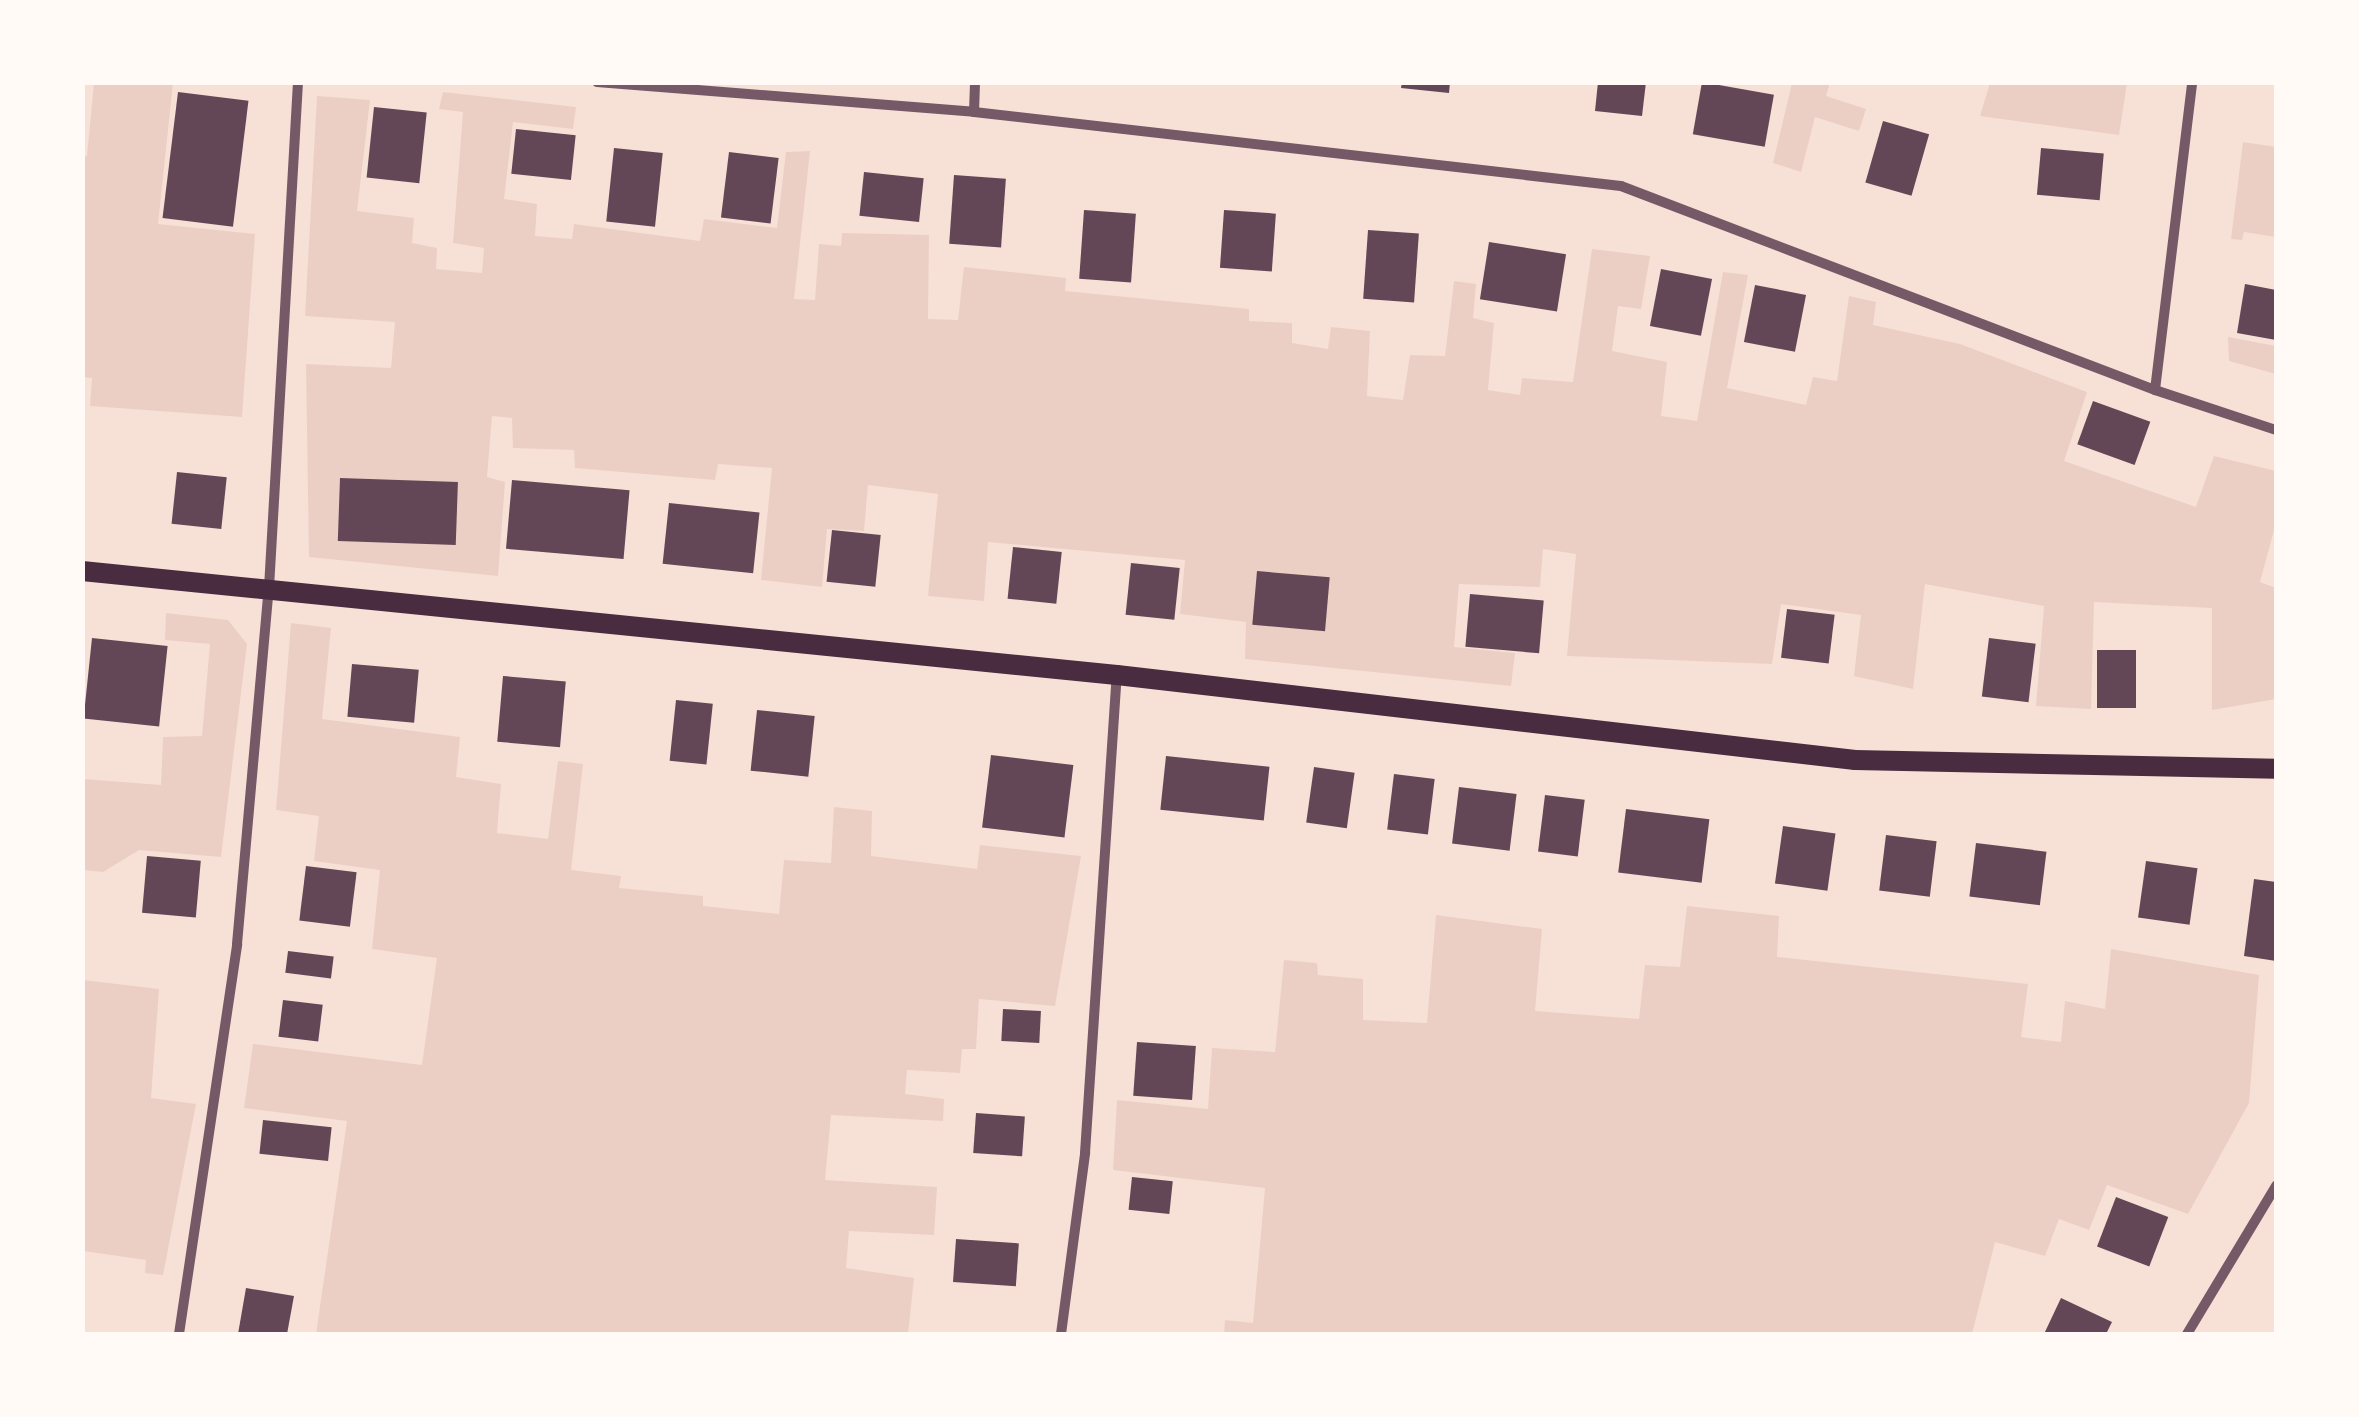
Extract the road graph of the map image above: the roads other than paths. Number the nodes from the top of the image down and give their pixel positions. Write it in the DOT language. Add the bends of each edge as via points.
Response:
graph roads {
  1 [pos="298,82"];
  2 [pos="597,82"];
  3 [pos="975,82"];
  4 [pos="2192,82"];
  5 [pos="974,112"];
  6 [pos="2155,390"];
  7 [pos="2276,430"];
  8 [pos="82,571"];
  9 [pos="269,588"];
  10 [pos="1117,675"];
  11 [pos="2276,769"];
  12 [pos="2276,1186"];
  13 [pos="178,1334"];
  14 [pos="1060,1334"];
  15 [pos="2187,1334"];
  1 -- 9 [label="street"];
  2 -- 5 [label="street"];
  3 -- 5 [label="street"];
  4 -- 6 [label="street"];
  5 -- 6 [label="street" via="1621,186"];
  6 -- 7 [label="street"];
  8 -- 9 [label="main road"];
  9 -- 10 [label="main road"];
  9 -- 13 [label="street" via="237,944"];
  10 -- 11 [label="main road" via="1855,760"];
  10 -- 14 [label="street" via="1084,1153"];
  12 -- 15 [label="street"];
}
